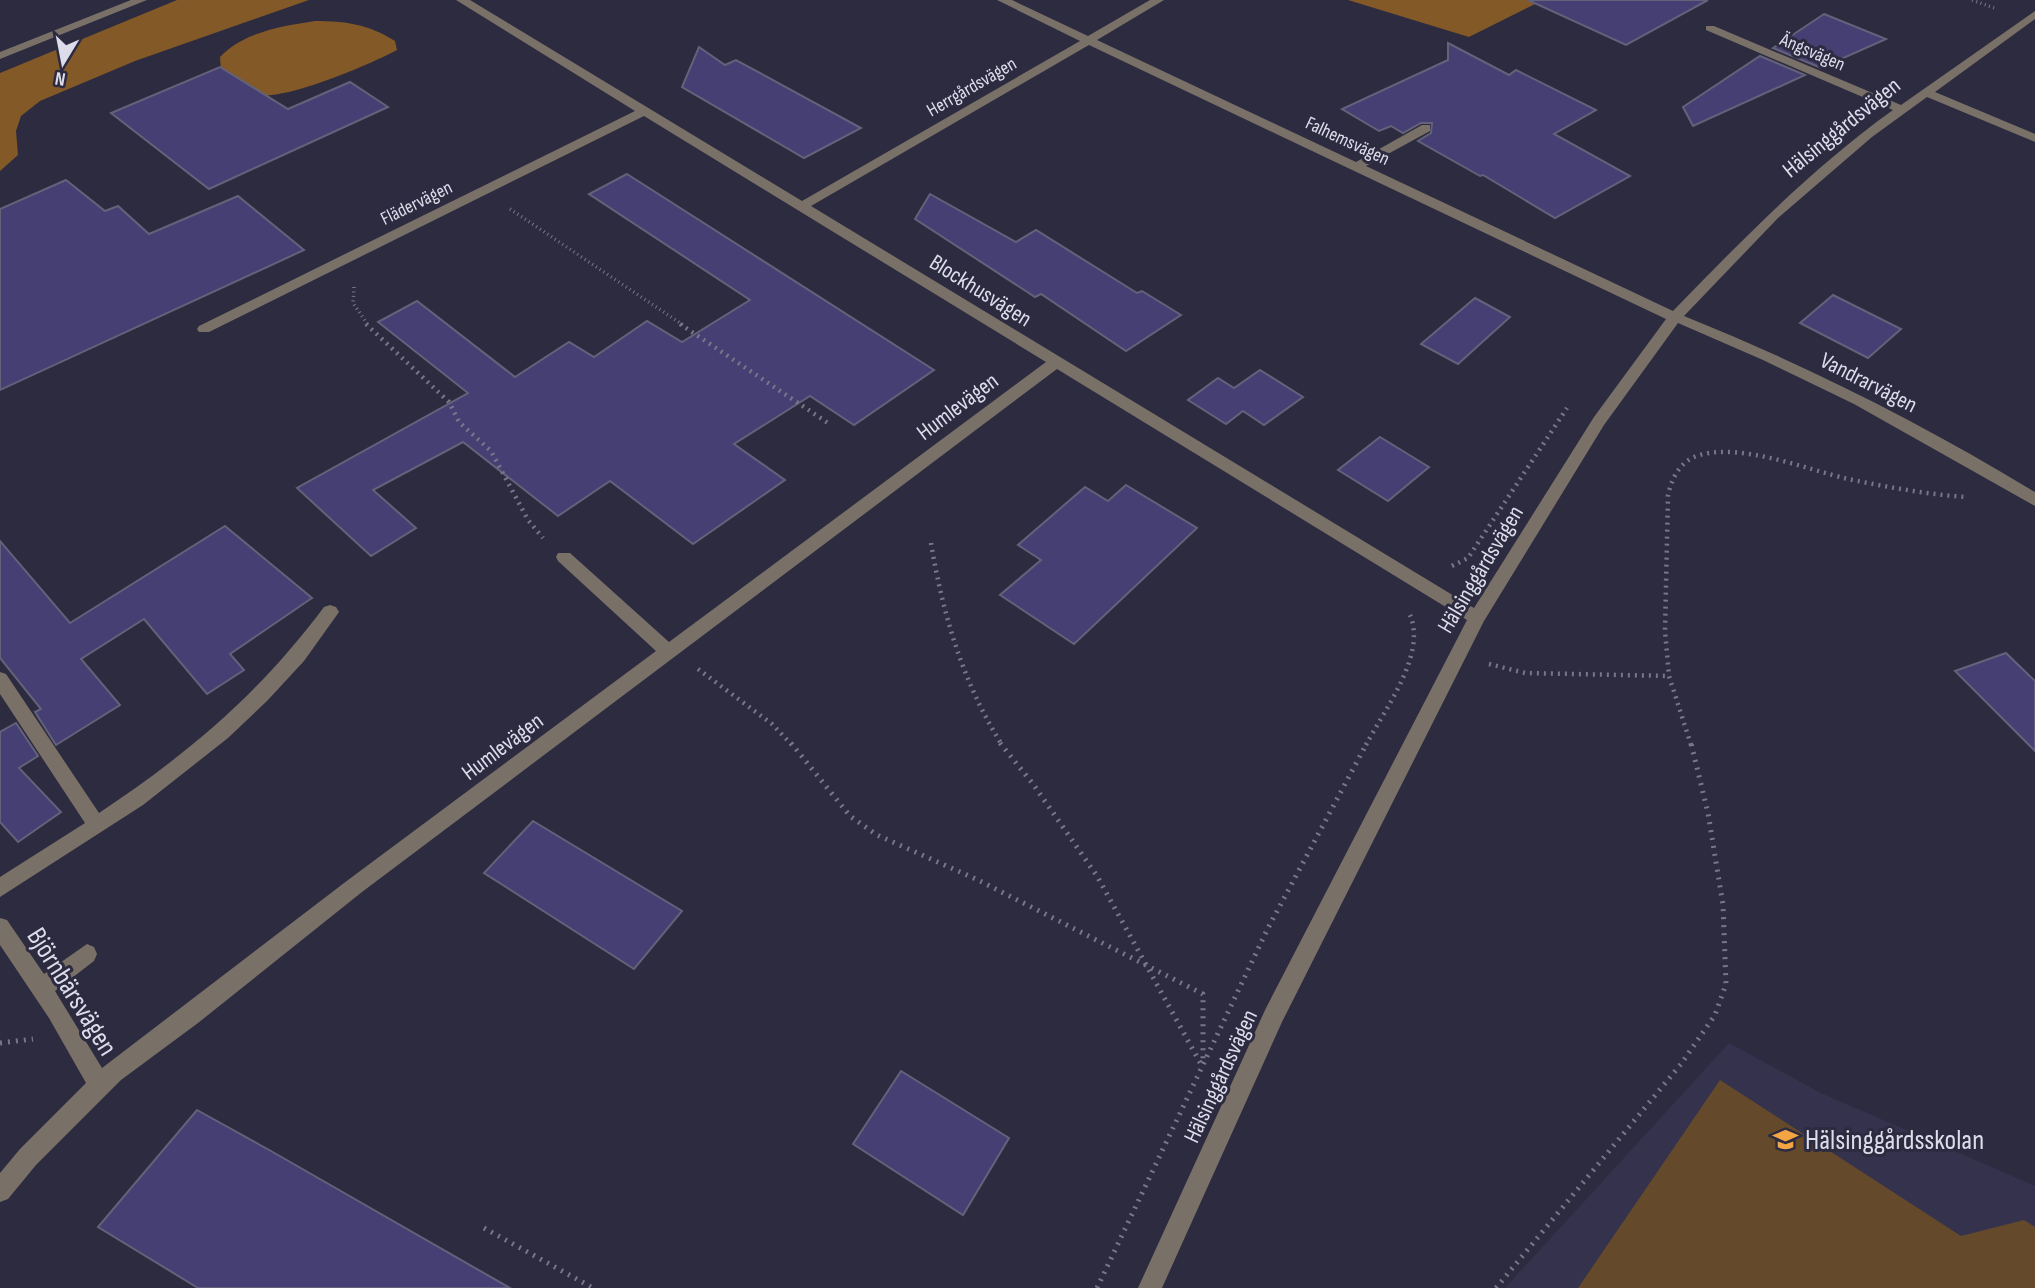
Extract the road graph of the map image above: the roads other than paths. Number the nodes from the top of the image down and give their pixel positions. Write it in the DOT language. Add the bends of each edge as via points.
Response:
graph roads {
  1 [pos="141,0"];
  2 [pos="462,0"];
  3 [pos="1003,0"];
  4 [pos="1158,0"];
  5 [pos="2035,14"];
  6 [pos="1710,28"];
  7 [pos="1087,40"];
  8 [pos="0,56"];
  9 [pos="1925,92"];
  10 [pos="1901,109"];
  11 [pos="645,110"];
  12 [pos="1426,128"];
  13 [pos="2035,138"];
  14 [pos="1358,166"];
  15 [pos="802,206"];
  16 [pos="1675,317"];
  17 [pos="204,329"];
  18 [pos="1055,363"];
  19 [pos="2035,500"];
  20 [pos="564,556"];
  21 [pos="330,612"];
  22 [pos="1477,618"];
  23 [pos="669,652"];
  24 [pos="0,679"];
  25 [pos="97,826"];
  26 [pos="0,888"];
  27 [pos="0,927"];
  28 [pos="88,954"];
  29 [pos="41,989"];
  30 [pos="99,1084"];
  31 [pos="0,1191"];
  32 [pos="1150,1288"];
  1 -- 8 [label="street"];
  2 -- 11 [label="street, Blockhusvägen"];
  3 -- 7 [label="street, Falhemsvägen"];
  4 -- 7 [label="street, Herrgårdsvägen"];
  5 -- 9 [label="street, Hälsinggårdsvägen"];
  6 -- 10 [label="street, Ängsvägen"];
  7 -- 14 [label="street, Falhemsvägen"];
  7 -- 15 [label="street, Herrgårdsvägen"];
  9 -- 10 [label="street, Hälsinggårdsvägen"];
  9 -- 13 [label="street"];
  10 -- 16 [label="street, Hälsinggårdsvägen" via="1773,215"];
  11 -- 15 [label="street, Blockhusvägen"];
  11 -- 17 [label="street, Flädervägen"];
  12 -- 14 [label="street"];
  14 -- 16 [label="street, Falhemsvägen"];
  15 -- 18 [label="street, Blockhusvägen"];
  16 -- 19 [label="street, Vandrarvägen" via="1935,440"];
  16 -- 22 [label="street, Hälsinggårdsvägen" via="1599,421"];
  18 -- 22 [label="street, Blockhusvägen"];
  18 -- 23 [label="street, Humlevägen"];
  20 -- 23 [label="street"];
  21 -- 25 [label="street" via="309,643 240,719"];
  22 -- 32 [label="street, Hälsinggårdsvägen" via="1274,1015"];
  23 -- 30 [label="street, Humlevägen"];
  24 -- 25 [label="street"];
  25 -- 26 [label="street"];
  27 -- 29 [label="street, Björnbärsvägen"];
  28 -- 29 [label="street"];
  29 -- 30 [label="street, Björnbärsvägen"];
  30 -- 31 [label="street, Humlevägen"];
}
